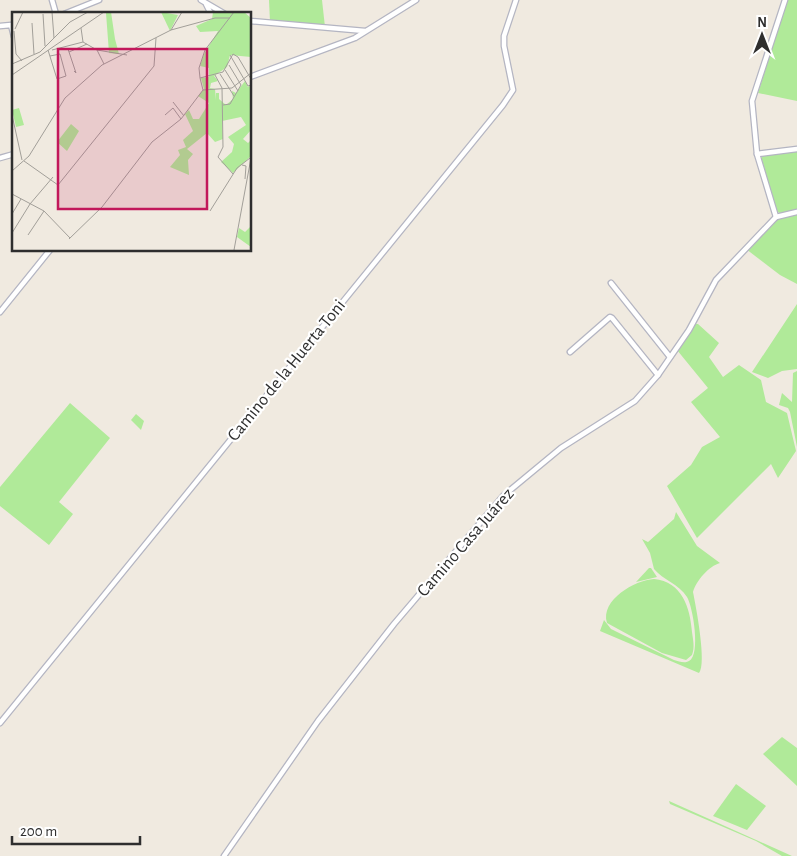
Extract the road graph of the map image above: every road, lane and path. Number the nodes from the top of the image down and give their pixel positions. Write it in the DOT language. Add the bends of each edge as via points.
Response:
graph roads {
  1 [pos="99,0"];
  2 [pos="416,0"];
  3 [pos="516,0"];
  4 [pos="785,0"];
  5 [pos="203,2"];
  6 [pos="69,12"];
  7 [pos="220,12"];
  8 [pos="251,21"];
  9 [pos="0,26"];
  10 [pos="12,31"];
  11 [pos="369,31"];
  12 [pos="251,77"];
  13 [pos="797,149"];
  14 [pos="757,154"];
  15 [pos="797,212"];
  16 [pos="776,217"];
  17 [pos="49,251"];
  18 [pos="611,284"];
  19 [pos="0,312"];
  20 [pos="570,352"];
  21 [pos="670,357"];
  22 [pos="658,375"];
  23 [pos="0,723"];
  24 [pos="224,856"];
  1 -- 6 [label="street"];
  2 -- 11 [label="street"];
  3 -- 23 [label="street, Camino de la Huerta Toni" via="504,36 513,90 503,105"];
  4 -- 14 [label="street" via="752,100"];
  5 -- 7 [label="street"];
  8 -- 11 [label="street"];
  9 -- 10 [label="street" via="10,25"];
  11 -- 12 [label="street"];
  13 -- 14 [label="street"];
  14 -- 16 [label="street"];
  15 -- 16 [label="street"];
  16 -- 21 [label="street, Camino Casa Juárez" via="716,280"];
  17 -- 19 [label="street"];
  18 -- 21 [label="street"];
  20 -- 22 [label="street" via="610,317"];
  21 -- 22 [label="street, Camino Casa Juárez"];
  22 -- 24 [label="street, Camino Casa Juárez" via="635,401 562,448 503,496 394,624 318,721"];
}
